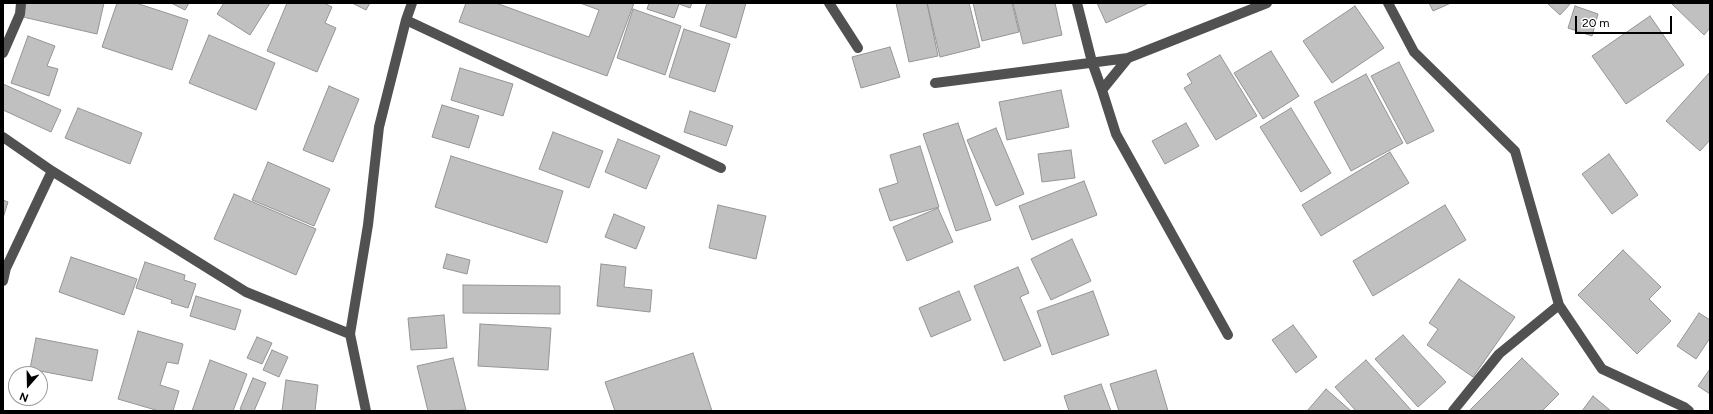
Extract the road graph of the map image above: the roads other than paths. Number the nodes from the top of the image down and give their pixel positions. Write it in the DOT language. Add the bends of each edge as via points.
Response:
graph roads {
  1 [pos="22,3"];
  2 [pos="412,3"];
  3 [pos="829,3"];
  4 [pos="1077,3"];
  5 [pos="1267,3"];
  6 [pos="1388,3"];
  7 [pos="406,20"];
  8 [pos="858,48"];
  9 [pos="3,53"];
  10 [pos="1128,58"];
  11 [pos="1092,62"];
  12 [pos="935,83"];
  13 [pos="1102,90"];
  14 [pos="3,137"];
  15 [pos="721,168"];
  16 [pos="52,171"];
  17 [pos="3,281"];
  18 [pos="1559,305"];
  19 [pos="350,334"];
  20 [pos="1228,335"];
  21 [pos="366,411"];
  22 [pos="1453,411"];
  23 [pos="1689,411"];
  1 -- 9 [label="street" via="20,14"];
  2 -- 7 [label="street"];
  3 -- 8 [label="street"];
  4 -- 11 [label="street"];
  5 -- 10 [label="street"];
  6 -- 18 [label="street" via="1414,52 1514,151"];
  7 -- 15 [label="street"];
  7 -- 19 [label="street" via="379,127 368,225"];
  10 -- 11 [label="street"];
  10 -- 13 [label="street"];
  11 -- 12 [label="street"];
  11 -- 13 [label="street"];
  13 -- 20 [label="street" via="1116,134"];
  14 -- 16 [label="street"];
  16 -- 17 [label="street" via="6,268"];
  16 -- 19 [label="street" via="246,292"];
  18 -- 22 [label="street" via="1499,354"];
  18 -- 23 [label="street" via="1602,369"];
  19 -- 21 [label="street"];
}
